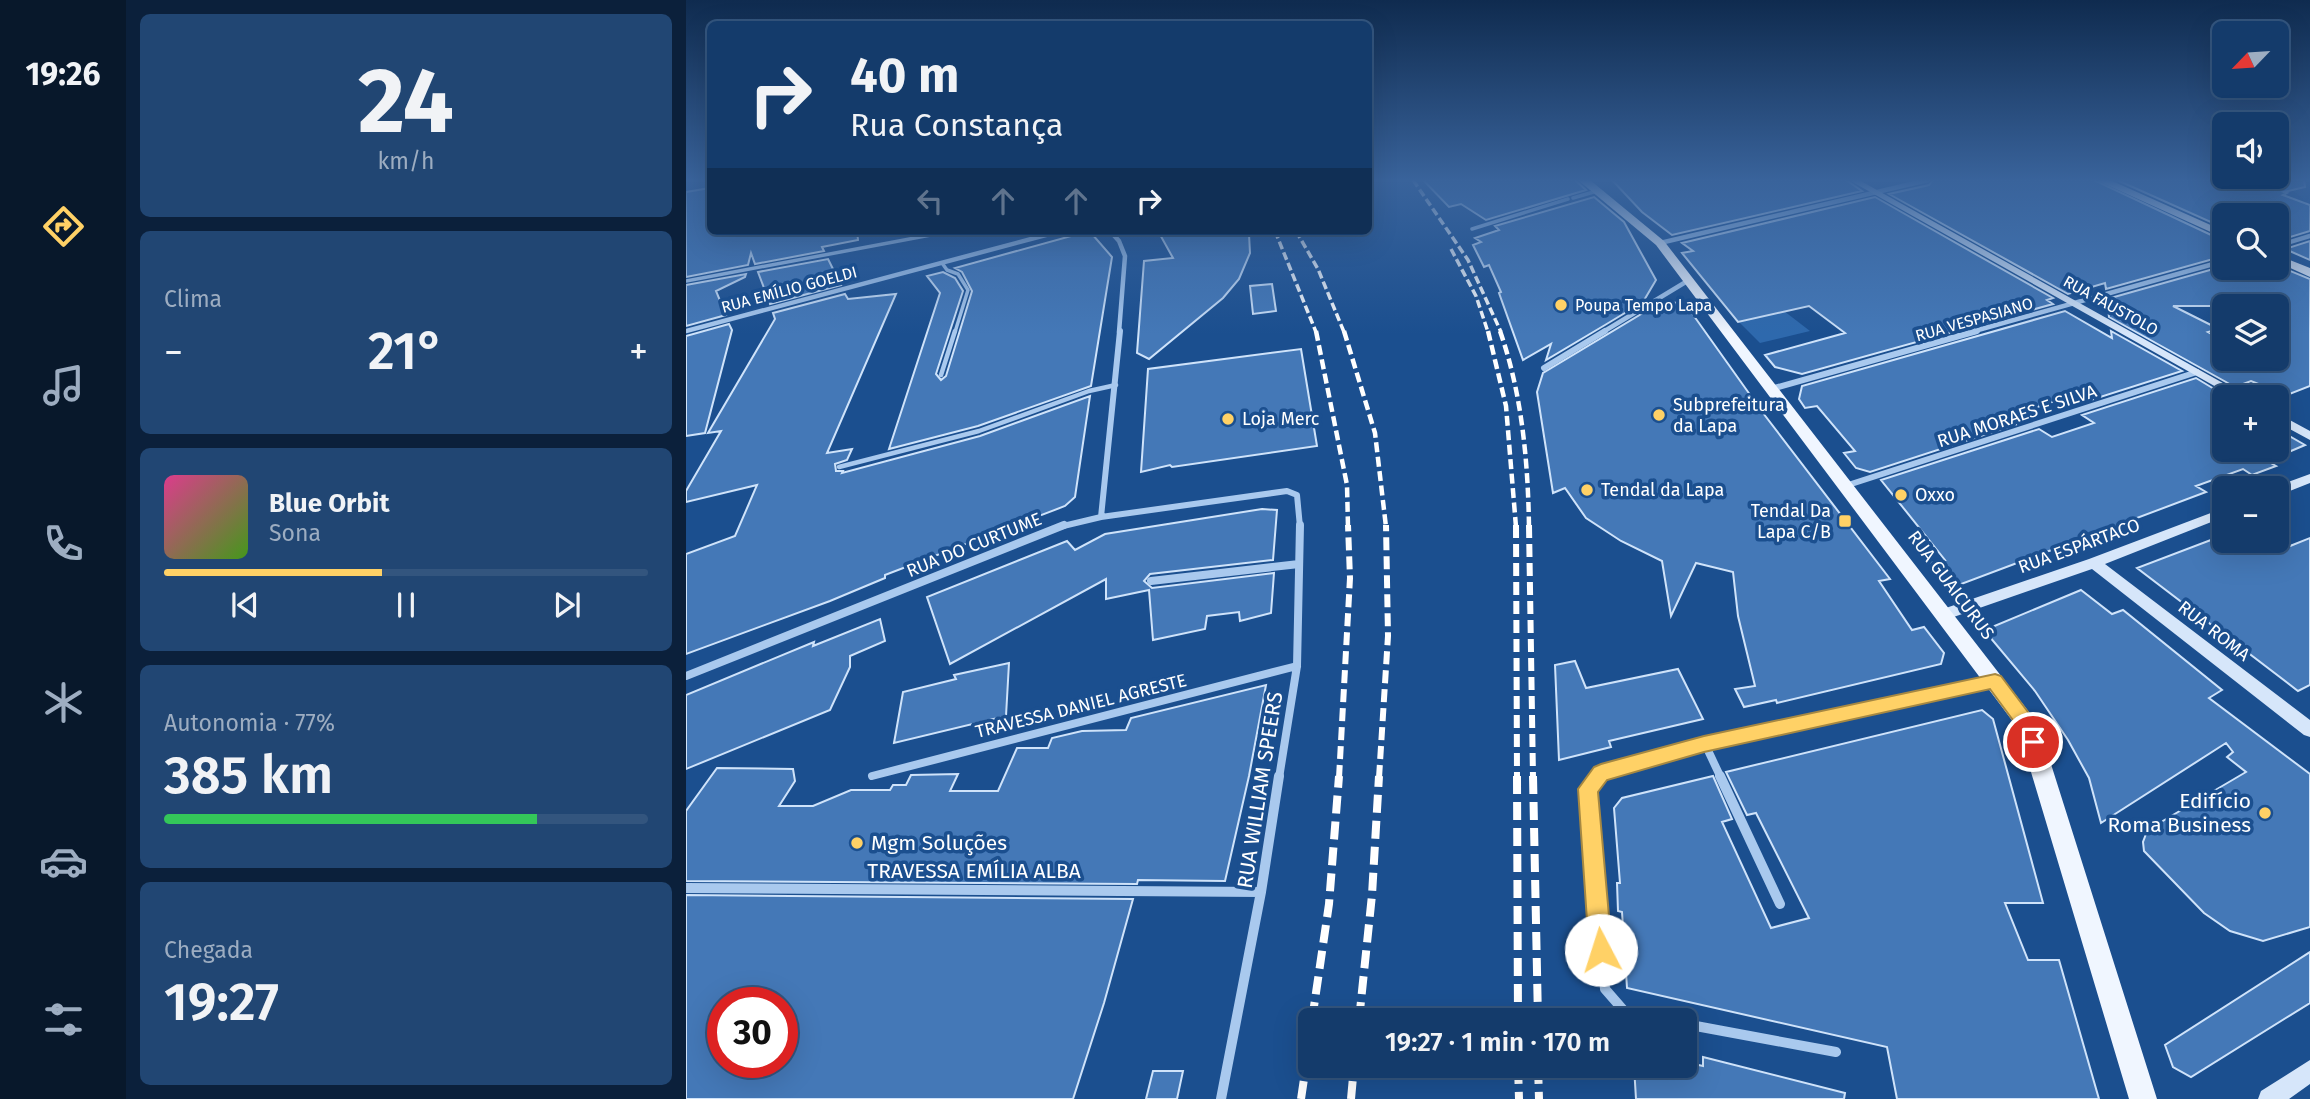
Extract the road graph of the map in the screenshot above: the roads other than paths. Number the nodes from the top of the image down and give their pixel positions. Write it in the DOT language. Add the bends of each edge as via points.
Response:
graph roads {
  1 [pos="1646,231"];
  2 [pos="1711,231"];
  3 [pos="1946,231"];
  4 [pos="931,235"];
  5 [pos="1046,235"];
  6 [pos="1114,235"];
  7 [pos="2308,237"];
  8 [pos="1660,243"];
  9 [pos="2289,243"];
  10 [pos="942,263"];
  11 [pos="2289,263"];
  12 [pos="2212,264"];
  13 [pos="2310,273"];
  14 [pos="1689,280"];
  15 [pos="686,281"];
  16 [pos="2076,303"];
  17 [pos="686,331"];
  18 [pos="1544,368"];
  19 [pos="2197,372"];
  20 [pos="941,375"];
  21 [pos="1116,384"];
  22 [pos="2220,385"];
  23 [pos="1771,389"];
  24 [pos="2289,424"];
  25 [pos="2310,436"];
  26 [pos="839,467"];
  27 [pos="2310,478"];
  28 [pos="1845,486"];
  29 [pos="2289,486"];
  30 [pos="1287,491"];
  31 [pos="1101,517"];
  32 [pos="2212,517"];
  33 [pos="2094,563"];
  34 [pos="1299,565"];
  35 [pos="1151,581"];
  36 [pos="1945,614"];
  37 [pos="1297,667"];
  38 [pos="686,676"];
  39 [pos="1995,681"];
  40 [pos="2310,730"];
  41 [pos="1704,744"];
  42 [pos="872,776"];
  43 [pos="686,888"];
  44 [pos="1261,892"];
  45 [pos="1780,904"];
  46 [pos="1622,1008"];
  47 [pos="1697,1026"];
  48 [pos="1836,1052"];
  49 [pos="2310,1071"];
  50 [pos="1220,1099"];
  51 [pos="2143,1099"];
  52 [pos="2269,1099"];
  1 -- 8 [label="main road, RUA GUAICURUS"];
  2 -- 8 [label="street"];
  3 -- 16 [label="street, RUA FAUSTOLO"];
  4 -- 15 [label="lane"];
  5 -- 10 [label="street, RUA EMÍLIO GOELDI"];
  6 -- 21 [label="street" via="1125,256"];
  7 -- 9 [label="street"];
  8 -- 14 [label="main road, RUA GUAICURUS"];
  10 -- 17 [label="street, RUA EMÍLIO GOELDI"];
  10 -- 20 [label="lane" via="958,274 968,289"];
  11 -- 13 [label="main road"];
  12 -- 16 [label="street, RUA VESPASIANO"];
  14 -- 18 [label="street"];
  14 -- 23 [label="main road, RUA GUAICURUS"];
  16 -- 19 [label="street, RUA FAUSTOLO"];
  16 -- 23 [label="street, RUA VESPASIANO"];
  19 -- 22 [label="street, RUA FAUSTOLO"];
  19 -- 28 [label="street, RUA MORAES E SILVA"];
  21 -- 26 [label="lane" via="979,431"];
  21 -- 31 [label="street"];
  23 -- 28 [label="main road, RUA GUAICURUS"];
  24 -- 25 [label="street"];
  27 -- 29 [label="street"];
  28 -- 36 [label="main road, RUA GUAICURUS"];
  30 -- 31 [label="street, RUA DO CURTUME"];
  30 -- 34 [label="street, RUA WILLIAM SPEERS" via="1297,495 1300,508"];
  31 -- 38 [label="street, RUA DO CURTUME" via="1065,525"];
  32 -- 33 [label="street, RUA ESPÁRTACO"];
  33 -- 36 [label="street, RUA ESPÁRTACO"];
  33 -- 40 [label="street, RUA ROMA"];
  34 -- 35 [label="street"];
  34 -- 37 [label="street, RUA WILLIAM SPEERS"];
  36 -- 39 [label="main road, RUA GUAICURUS"];
  37 -- 42 [label="street, TRAVESSA DANIEL AGRESTE"];
  37 -- 44 [label="street, RUA WILLIAM SPEERS"];
  39 -- 41 [label="street"];
  39 -- 51 [label="main road, RUA GUAICURUS" via="2033,742"];
  41 -- 45 [label="street"];
  41 -- 46 [label="street" via="1601,773 1588,789 1603,977 1605,989"];
  43 -- 44 [label="street, TRAVESSA EMÍLIA ALBA"];
  44 -- 50 [label="street, RUA WILLIAM SPEERS"];
  47 -- 48 [label="street"];
  49 -- 52 [label="street"];
}
